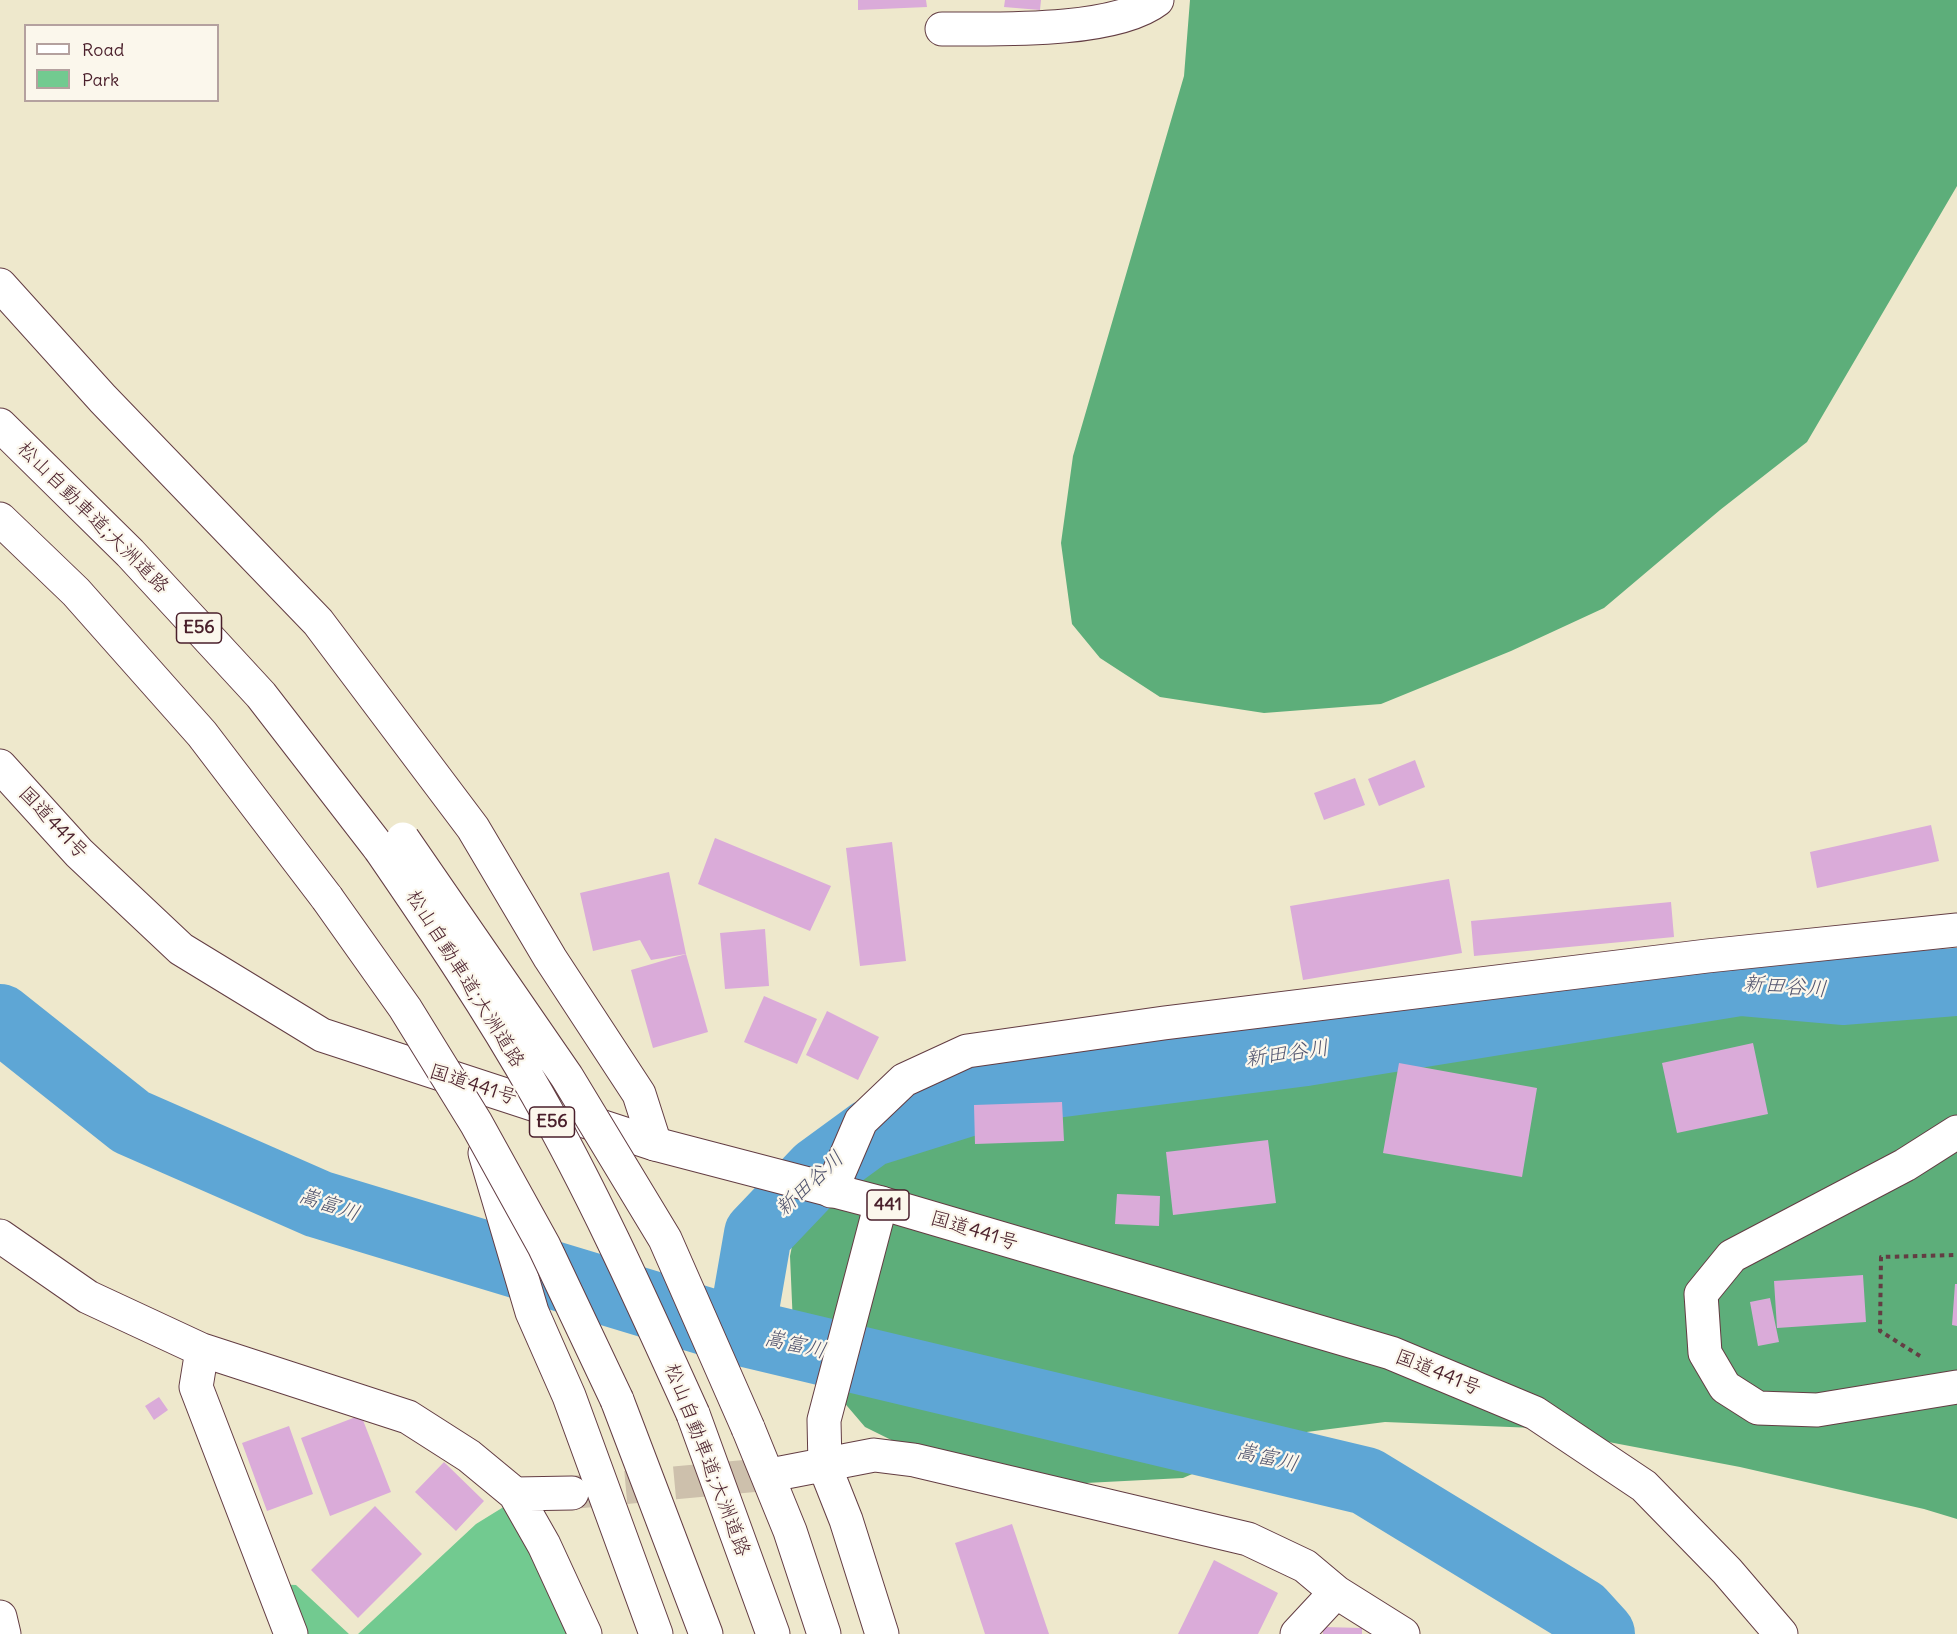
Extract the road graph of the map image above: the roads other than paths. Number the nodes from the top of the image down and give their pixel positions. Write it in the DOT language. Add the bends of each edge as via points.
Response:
graph roads {
  1 [pos="1157,0"];
  2 [pos="942,29"];
  3 [pos="0,285"];
  4 [pos="0,425"];
  5 [pos="0,519"];
  6 [pos="0,766"];
  7 [pos="392,844"];
  8 [pos="1957,930"];
  9 [pos="476,1123"];
  10 [pos="1957,1132"];
  11 [pos="655,1144"];
  12 [pos="831,1191"];
  13 [pos="882,1203"];
  14 [pos="0,1236"];
  15 [pos="202,1350"];
  16 [pos="1953,1386"];
  17 [pos="825,1467"];
  18 [pos="781,1473"];
  19 [pos="572,1493"];
  20 [pos="515,1494"];
  21 [pos="1336,1592"];
  22 [pos="0,1617"];
  23 [pos="4,1634"];
  24 [pos="291,1634"];
  25 [pos="585,1634"];
  26 [pos="656,1634"];
  27 [pos="705,1634"];
  28 [pos="772,1634"];
  29 [pos="824,1634"];
  30 [pos="882,1634"];
  31 [pos="1297,1634"];
  32 [pos="1403,1634"];
  33 [pos="1781,1634"];
  1 -- 2 [label="main road" via="1102,21 1024,29"];
  3 -- 11 [label="main road" via="103,399 318,622 473,828 550,958 639,1094"];
  4 -- 7 [label="main road, 松山自動車道;大洲道路 / E56" via="130,553"];
  5 -- 9 [label="main road, bridge" via="76,592 202,734 405,1008"];
  6 -- 11 [label="main road, 国道441号 / 441" via="79,853 181,949 322,1035"];
  7 -- 28 [label="main road, 松山自動車道;大洲道路 / E56, bridge" via="538,1095 617,1246 693,1414"];
  7 -- 29 [label="main road, bridge" via="567,1077 665,1239 790,1531"];
  8 -- 12 [label="main road" via="1707,956 967,1051 904,1080 861,1121"];
  9 -- 26 [label="main road, bridge" via="532,1312 569,1396"];
  9 -- 27 [label="main road, bridge" via="544,1246 617,1400"];
  10 -- 16 [label="main road" via="1905,1166 1732,1256 1701,1294 1705,1353 1725,1387 1758,1407 1817,1410"];
  11 -- 12 [label="main road, 国道441号 / 441"];
  12 -- 13 [label="main road, 国道441号 / 441"];
  13 -- 17 [label="main road" via="824,1420"];
  13 -- 33 [label="main road, 国道441号 / 441" via="1391,1353 1535,1413 1644,1486 1727,1571"];
  14 -- 15 [label="main road" via="88,1297"];
  15 -- 20 [label="main road" via="408,1417 470,1456"];
  15 -- 24 [label="main road" via="196,1387"];
  17 -- 18 [label="main road"];
  17 -- 21 [label="main road" via="874,1455 914,1460 1248,1539 1305,1566"];
  17 -- 30 [label="main road"];
  19 -- 20 [label="main road"];
  20 -- 25 [label="main road" via="544,1545"];
  21 -- 31 [label="main road"];
  21 -- 32 [label="main road"];
  22 -- 23 [label="main road"];
}
